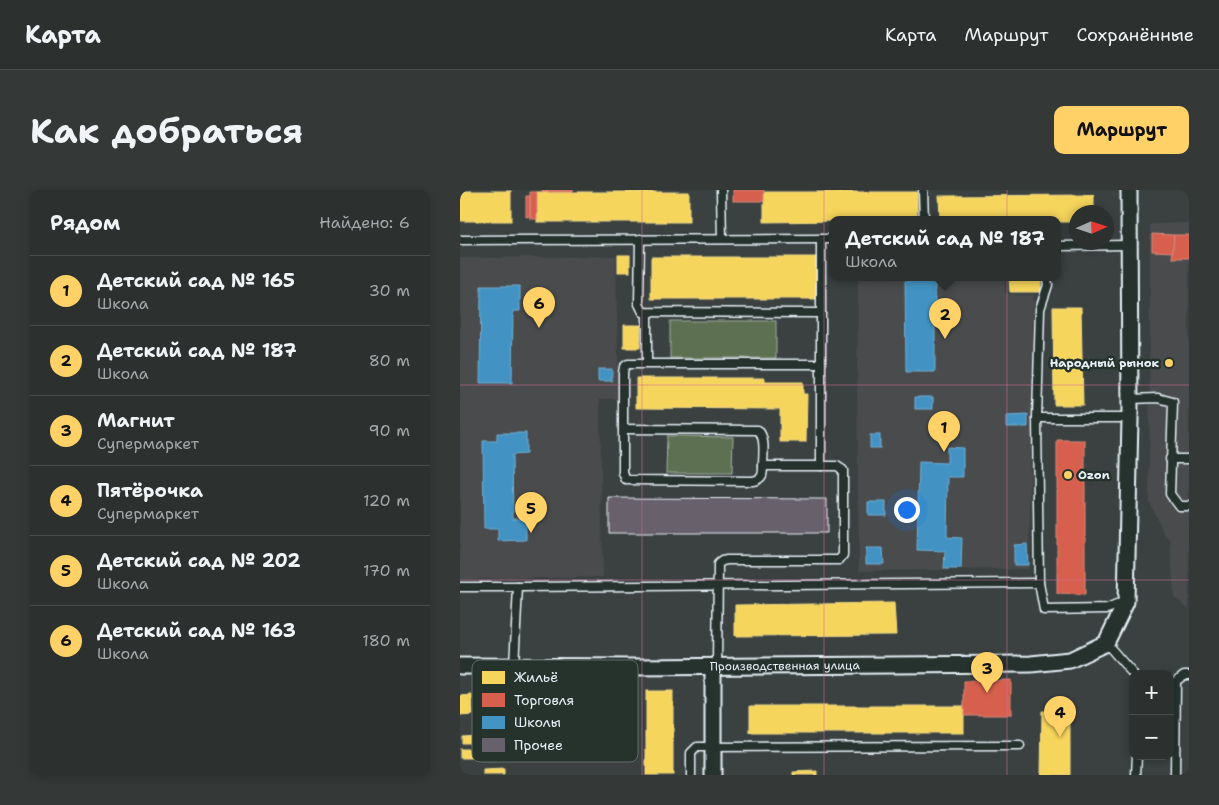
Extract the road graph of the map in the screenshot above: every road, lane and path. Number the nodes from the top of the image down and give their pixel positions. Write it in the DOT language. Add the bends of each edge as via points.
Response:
graph roads {
  1 [pos="721,190"];
  2 [pos="923,190"];
  3 [pos="1129,190"];
  4 [pos="924,216"];
  5 [pos="640,239"];
  6 [pos="722,239"];
  7 [pos="821,239"];
  8 [pos="829,239"];
  9 [pos="460,240"];
  10 [pos="1129,245"];
  11 [pos="1061,246"];
  12 [pos="1048,281"];
  13 [pos="647,313"];
  14 [pos="821,313"];
  15 [pos="647,363"];
  16 [pos="821,364"];
  17 [pos="1130,398"];
  18 [pos="1037,418"];
  19 [pos="1130,418"];
  20 [pos="623,428"];
  21 [pos="1170,459"];
  22 [pos="1189,459"];
  23 [pos="762,466"];
  24 [pos="821,466"];
  25 [pos="1189,506"];
  26 [pos="1039,583"];
  27 [pos="717,585"];
  28 [pos="460,587"];
  29 [pos="518,587"];
  30 [pos="1126,602"];
  31 [pos="1106,643"];
  32 [pos="514,660"];
  33 [pos="638,667"];
  34 [pos="715,667"];
  35 [pos="1130,670"];
  36 [pos="1189,675"];
  37 [pos="1020,746"];
  38 [pos="713,747"];
  39 [pos="1137,760"];
  40 [pos="690,775"];
  41 [pos="713,775"];
  42 [pos="1136,775"];
  43 [pos="1175,775"];
  1 -- 6 [label="lane"];
  2 -- 4 [label="lane"];
  3 -- 10 [label="street"];
  5 -- 6 [label="lane"];
  5 -- 9 [label="lane"];
  5 -- 13 [label="lane" via="639,304"];
  6 -- 7 [label="lane"];
  7 -- 8 [label="lane"];
  7 -- 14 [label="lane"];
  10 -- 11 [label="lane"];
  10 -- 17 [label="street"];
  12 -- 18 [label="lane" via="1040,309"];
  13 -- 14 [label="lane"];
  13 -- 15 [label="lane"];
  14 -- 16 [label="lane"];
  15 -- 16 [label="lane"];
  15 -- 20 [label="lane" via="632,363 624,367"];
  16 -- 24 [label="lane"];
  17 -- 19 [label="street"];
  17 -- 21 [label="lane" via="1158,398 1172,402"];
  18 -- 19 [label="lane"];
  18 -- 26 [label="lane"];
  19 -- 30 [label="street"];
  20 -- 23 [label="lane" via="758,430 763,439"];
  20 -- 23 [label="lane" via="623,473 626,480 753,481 762,477"];
  21 -- 22 [label="lane"];
  21 -- 25 [label="lane" via="1170,494 1179,506"];
  23 -- 24 [label="lane"];
  24 -- 27 [label="lane" via="837,466 843,470 843,555 839,560 722,560 718,564"];
  26 -- 27 [label="lane"];
  26 -- 30 [label="lane" via="1044,610 1107,609"];
  27 -- 29 [label="lane"];
  27 -- 34 [label="lane"];
  28 -- 29 [label="lane"];
  29 -- 32 [label="lane"];
  30 -- 31 [label="street"];
  31 -- 34 [label="street, Производственная улица" via="1070,660 1031,664"];
  31 -- 35 [label="lane"];
  33 -- 34 [label="street, Производственная улица"];
  34 -- 38 [label="street"];
  36 -- 43 [label="lane" via="1176,681"];
  37 -- 38 [label="lane"];
  38 -- 40 [label="lane" via="692,750"];
  38 -- 41 [label="street"];
  39 -- 42 [label="lane"];
}
